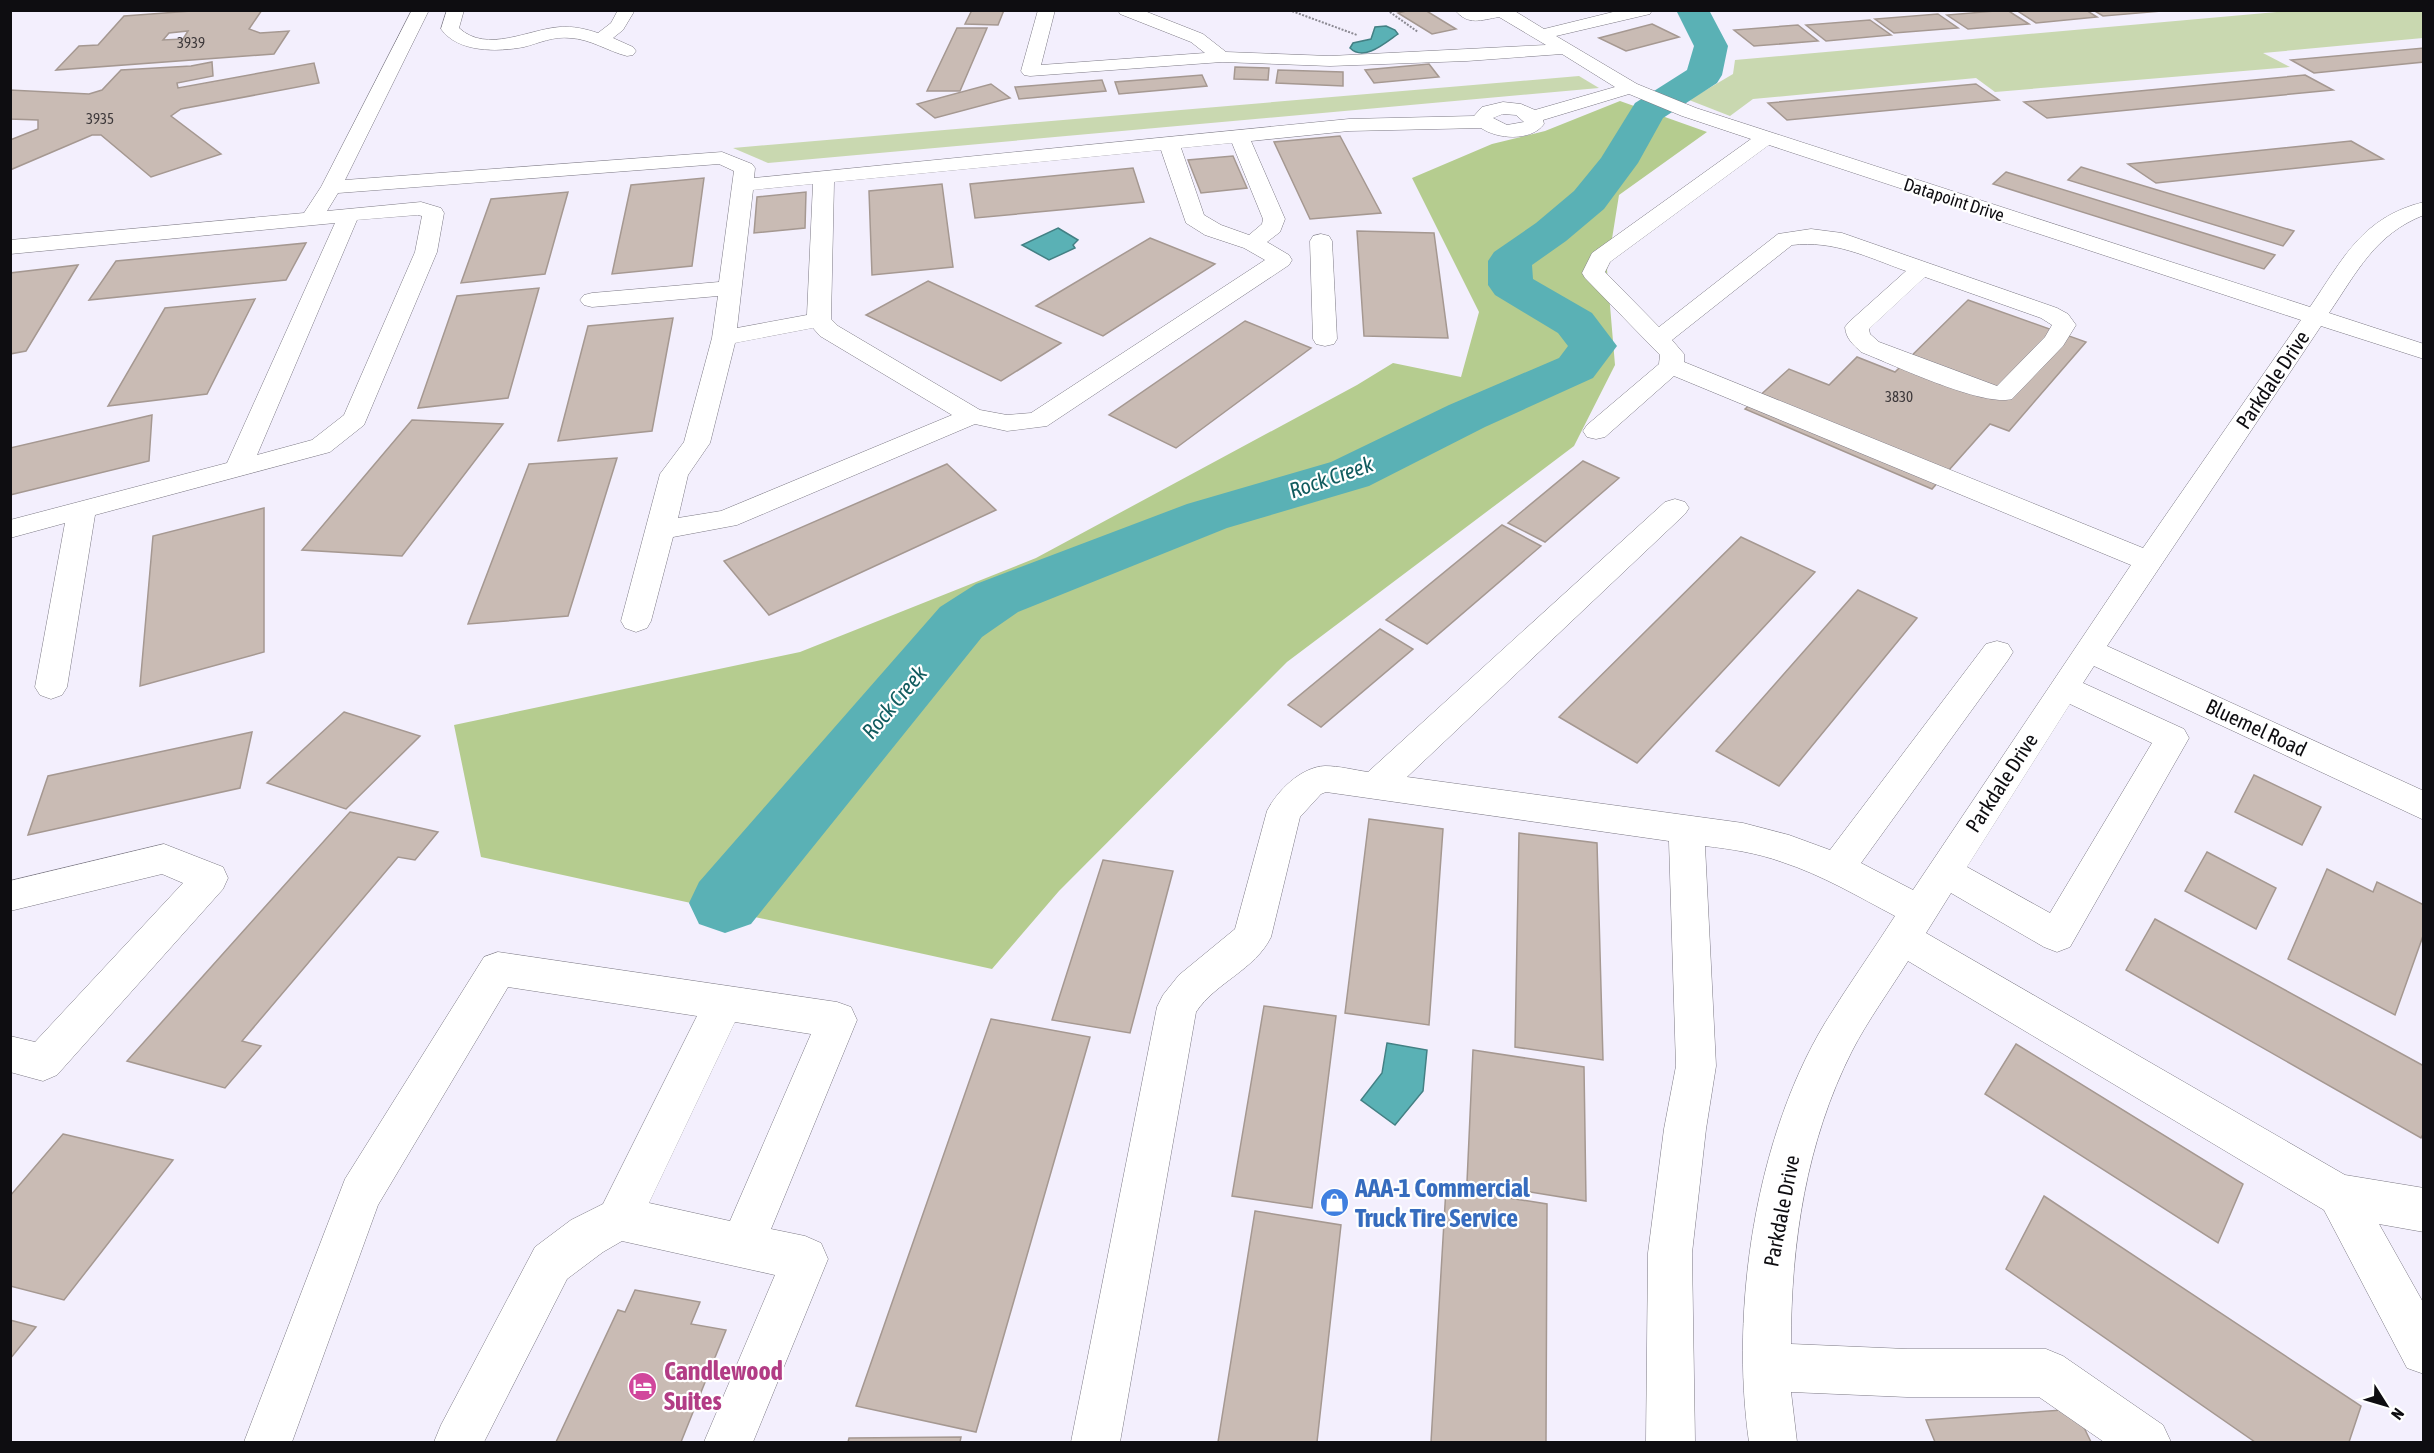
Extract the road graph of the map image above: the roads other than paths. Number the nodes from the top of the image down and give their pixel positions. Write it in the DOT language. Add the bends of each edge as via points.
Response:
graph roads {
  1 [pos="421,10"];
  2 [pos="456,10"];
  3 [pos="627,10"];
  4 [pos="1047,10"];
  5 [pos="1126,10"];
  6 [pos="1463,10"];
  7 [pos="1644,10"];
  8 [pos="1501,11"];
  9 [pos="1540,35"];
  10 [pos="602,38"];
  11 [pos="1564,49"];
  12 [pos="627,51"];
  13 [pos="1222,57"];
  14 [pos="1635,91"];
  15 [pos="1239,136"];
  16 [pos="1765,138"];
  17 [pos="1169,143"];
  18 [pos="824,177"];
  19 [pos="743,185"];
  20 [pos="331,187"];
  21 [pos="2424,208"];
  22 [pos="349,215"];
  23 [pos="311,218"];
  24 [pos="1252,243"];
  25 [pos="10,247"];
  26 [pos="1281,260"];
  27 [pos="1922,268"];
  28 [pos="731,288"];
  29 [pos="592,300"];
  30 [pos="2316,317"];
  31 [pos="819,320"];
  32 [pos="724,338"];
  33 [pos="1325,339"];
  34 [pos="1659,339"];
  35 [pos="2424,352"];
  36 [pos="1671,366"];
  37 [pos="972,416"];
  38 [pos="1596,431"];
  39 [pos="238,468"];
  40 [pos="1675,508"];
  41 [pos="82,510"];
  42 [pos="10,529"];
  43 [pos="661,530"];
  44 [pos="2148,561"];
  45 [pos="636,621"];
  46 [pos="2088,650"];
  47 [pos="1996,652"];
  48 [pos="51,687"];
  49 [pos="2064,687"];
  50 [pos="1375,786"];
  51 [pos="2424,807"];
  52 [pos="1686,829"];
  53 [pos="1837,868"];
  54 [pos="1944,872"];
  55 [pos="10,896"];
  56 [pos="1910,924"];
  57 [pos="724,1003"];
  58 [pos="10,1054"];
  59 [pos="2339,1195"];
  60 [pos="2424,1210"];
  61 [pos="619,1219"];
  62 [pos="742,1245"];
  63 [pos="2424,1351"];
  64 [pos="1768,1367"];
  65 [pos="268,1443"];
  66 [pos="458,1443"];
  67 [pos="729,1443"];
  68 [pos="1095,1443"];
  69 [pos="1670,1443"];
  70 [pos="1773,1443"];
  71 [pos="2146,1443"];
  1 -- 20 [label="street"];
  2 -- 10 [label="street" via="450,29 456,37 471,42 521,42 555,25"];
  3 -- 10 [label="street" via="617,26"];
  4 -- 13 [label="street" via="1030,71"];
  5 -- 13 [label="street" via="1197,38"];
  6 -- 8 [label="street" via="1474,17"];
  7 -- 9 [label="street"];
  8 -- 9 [label="street, Datapoint Drive"];
  9 -- 11 [label="street, Datapoint Drive"];
  10 -- 12 [label="street"];
  11 -- 13 [label="street" via="1330,62"];
  11 -- 14 [label="street, Datapoint Drive"];
  14 -- 15 [label="street" via="1533,117 1534,124 1515,131 1497,129 1485,122 1349,125"];
  14 -- 16 [label="street, Datapoint Drive"];
  15 -- 17 [label="street"];
  15 -- 24 [label="street" via="1274,219 1272,227"];
  16 -- 30 [label="street, Datapoint Drive"];
  16 -- 34 [label="street" via="1600,258 1593,273"];
  17 -- 18 [label="street"];
  17 -- 24 [label="street" via="1194,218 1214,230"];
  18 -- 19 [label="street"];
  18 -- 31 [label="street"];
  19 -- 20 [label="street" via="745,168 722,158"];
  19 -- 28 [label="street"];
  20 -- 23 [label="street"];
  21 -- 30 [label="street, Parkdale Drive" via="2401,217 2366,242"];
  22 -- 23 [label="street"];
  22 -- 39 [label="street"];
  22 -- 39 [label="street" via="421,208 433,213 426,252 356,419 321,446"];
  23 -- 25 [label="street"];
  24 -- 26 [label="street"];
  26 -- 33 [label="street" via="1322,251"];
  26 -- 37 [label="street" via="1038,420 1007,423"];
  27 -- 27 [label="street" via="2049,313 2064,325 2003,393 1986,392 1870,347 1858,336 1857,327"];
  27 -- 34 [label="street" via="1834,238 1786,239"];
  28 -- 29 [label="street"];
  28 -- 32 [label="street"];
  30 -- 35 [label="street, Datapoint Drive"];
  30 -- 44 [label="street, Parkdale Drive"];
  31 -- 32 [label="street"];
  31 -- 37 [label="street" via="829,331"];
  32 -- 43 [label="street" via="698,442 674,474"];
  34 -- 36 [label="street" via="1672,354"];
  36 -- 38 [label="street"];
  36 -- 44 [label="street"];
  37 -- 43 [label="street" via="728,519"];
  39 -- 41 [label="street"];
  40 -- 50 [label="street"];
  41 -- 42 [label="street"];
  41 -- 48 [label="street"];
  43 -- 45 [label="street"];
  44 -- 46 [label="street, Parkdale Drive"];
  46 -- 49 [label="street, Parkdale Drive"];
  46 -- 51 [label="street, Bluemel Road"];
  47 -- 53 [label="street"];
  49 -- 54 [label="street, Parkdale Drive"];
  49 -- 54 [label="street" via="2172,738 2056,936"];
  50 -- 52 [label="street"];
  50 -- 68 [label="street" via="1324,779 1297,795 1284,811 1252,937 1193,985 1177,1007"];
  52 -- 53 [label="street" via="1743,837 1789,849"];
  52 -- 69 [label="street" via="1696,1066 1684,1129 1670,1252"];
  53 -- 56 [label="street"];
  54 -- 56 [label="street, Parkdale Drive"];
  55 -- 58 [label="street" via="164,859 210,878 43,1062"];
  56 -- 59 [label="street"];
  56 -- 64 [label="street, Parkdale Drive" via="1838,1036 1802,1115 1780,1200 1768,1289"];
  57 -- 61 [label="street"];
  57 -- 62 [label="street" via="837,1020"];
  57 -- 65 [label="street" via="498,969 360,1194"];
  59 -- 60 [label="street"];
  59 -- 63 [label="street"];
  61 -- 62 [label="street"];
  61 -- 66 [label="street" via="587,1236 551,1263"];
  62 -- 67 [label="street" via="805,1259"];
  64 -- 70 [label="street, Parkdale Drive"];
  64 -- 71 [label="street" via="2046,1373"];
}
